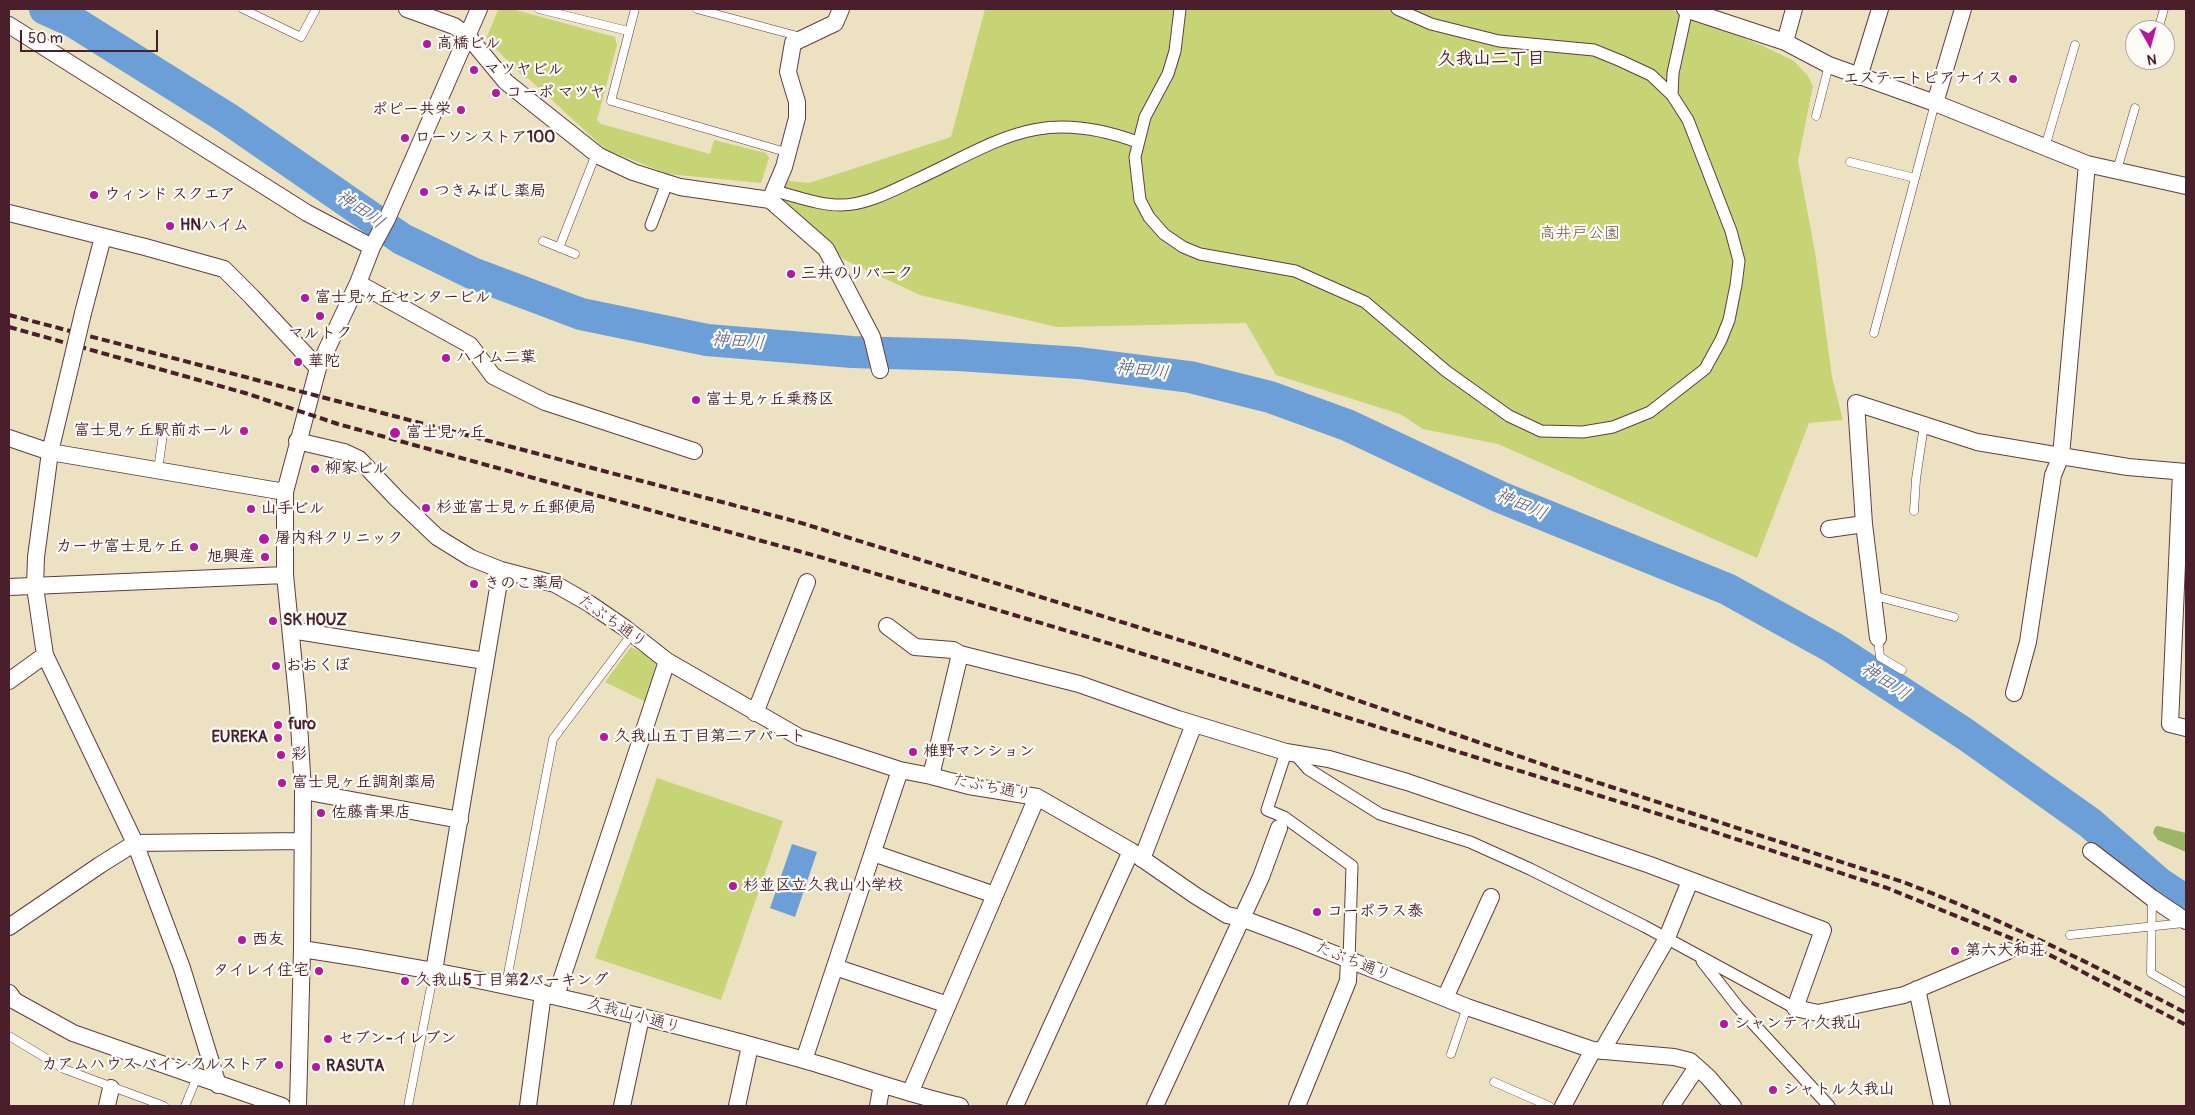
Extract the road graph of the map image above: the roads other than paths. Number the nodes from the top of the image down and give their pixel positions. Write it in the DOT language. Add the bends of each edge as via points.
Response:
graph roads {
  1 [pos="243,9"];
  2 [pos="316,9"];
  3 [pos="407,9"];
  4 [pos="479,9"];
  5 [pos="540,9"];
  6 [pos="635,9"];
  7 [pos="697,9"];
  8 [pos="841,9"];
  9 [pos="1180,9"];
  10 [pos="1397,9"];
  11 [pos="1686,9"];
  12 [pos="1794,9"];
  13 [pos="1880,9"];
  14 [pos="1963,9"];
  15 [pos="9,24"];
  16 [pos="628,31"];
  17 [pos="467,35"];
  18 [pos="803,38"];
  19 [pos="1786,42"];
  20 [pos="2075,45"];
  21 [pos="1829,65"];
  22 [pos="1859,77"];
  23 [pos="1672,95"];
  24 [pos="1935,103"];
  25 [pos="2135,108"];
  26 [pos="1816,116"];
  27 [pos="1137,142"];
  28 [pos="2045,147"];
  29 [pos="789,153"];
  30 [pos="596,154"];
  31 [pos="1850,162"];
  32 [pos="2087,164"];
  33 [pos="2117,170"];
  34 [pos="1915,178"];
  35 [pos="667,183"];
  36 [pos="2186,186"];
  37 [pos="772,195"];
  38 [pos="9,213"];
  39 [pos="651,225"];
  40 [pos="102,237"];
  41 [pos="542,241"];
  42 [pos="374,244"];
  43 [pos="559,248"];
  44 [pos="575,254"];
  45 [pos="358,283"];
  46 [pos="1874,333"];
  47 [pos="318,368"];
  48 [pos="879,370"];
  49 [pos="1924,425"];
  50 [pos="164,427"];
  51 [pos="9,438"];
  52 [pos="297,441"];
  53 [pos="694,451"];
  54 [pos="50,452"];
  55 [pos="2061,456"];
  56 [pos="158,470"];
  57 [pos="2184,472"];
  58 [pos="285,492"];
  59 [pos="1914,511"];
  60 [pos="1864,524"];
  61 [pos="1829,529"];
  62 [pos="2181,560"];
  63 [pos="501,570"];
  64 [pos="285,575"];
  65 [pos="807,582"];
  66 [pos="9,587"];
  67 [pos="35,587"];
  68 [pos="1875,596"];
  69 [pos="1954,617"];
  70 [pos="887,626"];
  71 [pos="291,630"];
  72 [pos="632,634"];
  73 [pos="1878,638"];
  74 [pos="960,654"];
  75 [pos="45,655"];
  76 [pos="485,661"];
  77 [pos="667,662"];
  78 [pos="1902,670"];
  79 [pos="9,681"];
  80 [pos="2014,693"];
  81 [pos="755,713"];
  82 [pos="1194,724"];
  83 [pos="2186,728"];
  84 [pos="1290,752"];
  85 [pos="900,770"];
  86 [pos="931,776"];
  87 [pos="303,792"];
  88 [pos="1038,797"];
  89 [pos="460,820"];
  90 [pos="1279,828"];
  91 [pos="302,841"];
  92 [pos="135,843"];
  93 [pos="2091,851"];
  94 [pos="873,853"];
  95 [pos="1137,855"];
  96 [pos="1690,881"];
  97 [pos="995,896"];
  98 [pos="1491,897"];
  99 [pos="2152,898"];
  100 [pos="1241,918"];
  101 [pos="2186,922"];
  102 [pos="9,927"];
  103 [pos="2151,927"];
  104 [pos="2070,935"];
  105 [pos="1666,940"];
  106 [pos="302,950"];
  107 [pos="2008,951"];
  108 [pos="1700,958"];
  109 [pos="1349,960"];
  110 [pos="835,968"];
  111 [pos="434,971"];
  112 [pos="506,984"];
  113 [pos="1917,990"];
  114 [pos="9,993"];
  115 [pos="2186,993"];
  116 [pos="550,994"];
  117 [pos="1446,998"];
  118 [pos="948,1005"];
  119 [pos="1467,1008"];
  120 [pos="1795,1008"];
  121 [pos="641,1017"];
  122 [pos="9,1036"];
  123 [pos="750,1046"];
  124 [pos="1598,1051"];
  125 [pos="1451,1054"];
  126 [pos="804,1060"];
  127 [pos="1697,1067"];
  128 [pos="197,1078"];
  129 [pos="1494,1082"];
  130 [pos="882,1084"];
  131 [pos="218,1085"];
  132 [pos="111,1088"];
  133 [pos="910,1093"];
  134 [pos="107,1106"];
  135 [pos="164,1106"];
  136 [pos="185,1106"];
  137 [pos="282,1106"];
  138 [pos="298,1106"];
  139 [pos="408,1106"];
  140 [pos="528,1106"];
  141 [pos="622,1106"];
  142 [pos="737,1106"];
  143 [pos="878,1106"];
  144 [pos="960,1106"];
  145 [pos="1015,1106"];
  146 [pos="1155,1106"];
  147 [pos="1297,1106"];
  148 [pos="1548,1106"];
  149 [pos="1563,1106"];
  150 [pos="1671,1106"];
  151 [pos="1733,1106"];
  152 [pos="1829,1106"];
  153 [pos="1942,1106"];
  1 -- 2 [label="lane" via="300,38"];
  3 -- 17 [label="street" via="454,26"];
  4 -- 17 [label="street"];
  5 -- 16 [label="lane"];
  6 -- 16 [label="lane"];
  7 -- 18 [label="lane"];
  8 -- 18 [label="street" via="835,23"];
  9 -- 27 [label="street" via="1175,51 1168,74 1145,117"];
  10 -- 23 [label="street" via="1430,24 1499,41 1594,50 1651,75"];
  11 -- 19 [label="street"];
  11 -- 23 [label="street"];
  12 -- 19 [label="street"];
  13 -- 22 [label="street"];
  14 -- 24 [label="street"];
  15 -- 42 [label="street" via="308,213"];
  16 -- 29 [label="lane" via="611,101"];
  17 -- 30 [label="street" via="506,82"];
  17 -- 42 [label="street"];
  18 -- 29 [label="street" via="793,43 788,72 797,102"];
  19 -- 21 [label="street"];
  20 -- 28 [label="lane"];
  21 -- 22 [label="street"];
  21 -- 26 [label="lane"];
  22 -- 24 [label="street"];
  23 -- 27 [label="street" via="1688,120 1732,231 1739,261 1732,312 1704,369 1678,391 1650,412 1613,427 1583,432 1541,431 1508,416 1357,298 1295,271 1200,254 1183,247 1164,234 1140,200 1135,157"];
  24 -- 28 [label="street"];
  24 -- 34 [label="lane"];
  25 -- 33 [label="lane"];
  27 -- 37 [label="street" via="1084,127 1029,130 1006,136 874,198 841,205"];
  28 -- 32 [label="street"];
  29 -- 37 [label="street"];
  30 -- 35 [label="street" via="633,172"];
  30 -- 43 [label="lane"];
  31 -- 34 [label="lane"];
  32 -- 33 [label="street"];
  32 -- 55 [label="street"];
  33 -- 36 [label="street"];
  34 -- 46 [label="lane"];
  35 -- 37 [label="street"];
  35 -- 39 [label="street"];
  37 -- 48 [label="street" via="826,250 872,337"];
  38 -- 40 [label="street"];
  40 -- 47 [label="street" via="224,269"];
  40 -- 54 [label="street, bridge"];
  41 -- 43 [label="lane"];
  42 -- 45 [label="street"];
  43 -- 44 [label="lane"];
  45 -- 47 [label="street"];
  45 -- 53 [label="street" via="470,345 494,376 546,402"];
  47 -- 52 [label="street"];
  49 -- 55 [label="street" via="1977,442"];
  49 -- 59 [label="lane"];
  49 -- 60 [label="street" via="1856,403"];
  50 -- 56 [label="lane"];
  51 -- 54 [label="street"];
  52 -- 58 [label="street"];
  52 -- 63 [label="street, たぶち通り" via="344,452 359,460 437,537 471,558"];
  54 -- 56 [label="street"];
  54 -- 67 [label="street"];
  55 -- 57 [label="street"];
  55 -- 80 [label="street" via="2052,475 2028,642"];
  56 -- 58 [label="street"];
  57 -- 62 [label="street"];
  58 -- 64 [label="street"];
  60 -- 61 [label="street"];
  60 -- 68 [label="street"];
  62 -- 83 [label="street" via="2170,724"];
  63 -- 72 [label="street, たぶち通り" via="555,584"];
  63 -- 76 [label="street"];
  64 -- 67 [label="street"];
  64 -- 71 [label="street"];
  65 -- 81 [label="street"];
  66 -- 67 [label="street"];
  67 -- 75 [label="street"];
  68 -- 69 [label="lane"];
  68 -- 73 [label="street"];
  70 -- 74 [label="street" via="915,647 953,650"];
  71 -- 76 [label="street"];
  71 -- 87 [label="street"];
  72 -- 77 [label="street, たぶち通り"];
  72 -- 112 [label="lane" via="553,739"];
  73 -- 78 [label="lane" via="1880,656"];
  74 -- 82 [label="street" via="1079,684"];
  74 -- 86 [label="street"];
  75 -- 79 [label="street"];
  75 -- 92 [label="street"];
  76 -- 89 [label="street"];
  77 -- 81 [label="street, たぶち通り"];
  77 -- 116 [label="street"];
  81 -- 85 [label="street, たぶち通り" via="799,737"];
  82 -- 84 [label="street"];
  82 -- 95 [label="street"];
  84 -- 96 [label="street" via="1329,759 1407,782"];
  84 -- 105 [label="street" via="1308,769 1380,814 1470,842 1644,926"];
  84 -- 109 [label="street" via="1267,810 1284,817 1352,866"];
  85 -- 86 [label="street, たぶち通り"];
  85 -- 94 [label="street"];
  86 -- 88 [label="street, たぶち通り"];
  87 -- 89 [label="street"];
  87 -- 91 [label="street"];
  88 -- 95 [label="street, たぶち通り"];
  88 -- 97 [label="street"];
  89 -- 111 [label="street"];
  90 -- 100 [label="street"];
  91 -- 92 [label="street"];
  91 -- 106 [label="street"];
  92 -- 102 [label="street"];
  92 -- 131 [label="street" via="182,968"];
  93 -- 99 [label="street"];
  94 -- 97 [label="street"];
  94 -- 110 [label="street"];
  95 -- 100 [label="street, たぶち通り" via="1196,896 1228,915"];
  95 -- 145 [label="street"];
  96 -- 105 [label="street"];
  96 -- 120 [label="street" via="1822,930"];
  97 -- 118 [label="street"];
  98 -- 117 [label="street"];
  99 -- 101 [label="street"];
  99 -- 103 [label="lane"];
  100 -- 109 [label="street, たぶち通り"];
  100 -- 146 [label="street"];
  101 -- 103 [label="lane"];
  103 -- 104 [label="lane"];
  103 -- 115 [label="lane" via="2151,973"];
  105 -- 108 [label="street"];
  105 -- 124 [label="street"];
  106 -- 111 [label="street, 久我山小通り"];
  106 -- 138 [label="street"];
  107 -- 113 [label="street"];
  108 -- 120 [label="street"];
  108 -- 152 [label="street" via="1738,1006"];
  109 -- 117 [label="street, たぶち通り"];
  109 -- 147 [label="street" via="1348,981"];
  110 -- 118 [label="street"];
  110 -- 126 [label="street"];
  111 -- 112 [label="street, 久我山小通り"];
  111 -- 139 [label="lane"];
  112 -- 116 [label="street, 久我山小通り"];
  113 -- 120 [label="street" via="1818,1013"];
  113 -- 153 [label="street"];
  114 -- 128 [label="street" via="15,1001 73,1033"];
  116 -- 121 [label="street, 久我山小通り"];
  116 -- 140 [label="street"];
  117 -- 119 [label="street, たぶち通り"];
  118 -- 133 [label="street"];
  119 -- 124 [label="street, たぶち通り"];
  119 -- 125 [label="lane"];
  121 -- 123 [label="street, 久我山小通り"];
  121 -- 141 [label="street"];
  122 -- 132 [label="lane" via="64,1069"];
  123 -- 126 [label="street, 久我山小通り"];
  123 -- 142 [label="street"];
  124 -- 127 [label="street, たぶち通り" via="1674,1057 1690,1061"];
  124 -- 149 [label="street"];
  126 -- 130 [label="street, 久我山小通り"];
  127 -- 150 [label="street"];
  127 -- 151 [label="street, たぶち通り"];
  128 -- 131 [label="street"];
  128 -- 136 [label="lane"];
  129 -- 148 [label="lane"];
  130 -- 133 [label="street, 久我山小通り"];
  130 -- 143 [label="street"];
  131 -- 137 [label="street"];
  132 -- 134 [label="street"];
  132 -- 135 [label="lane"];
  133 -- 144 [label="street, 久我山小通り"];
}
